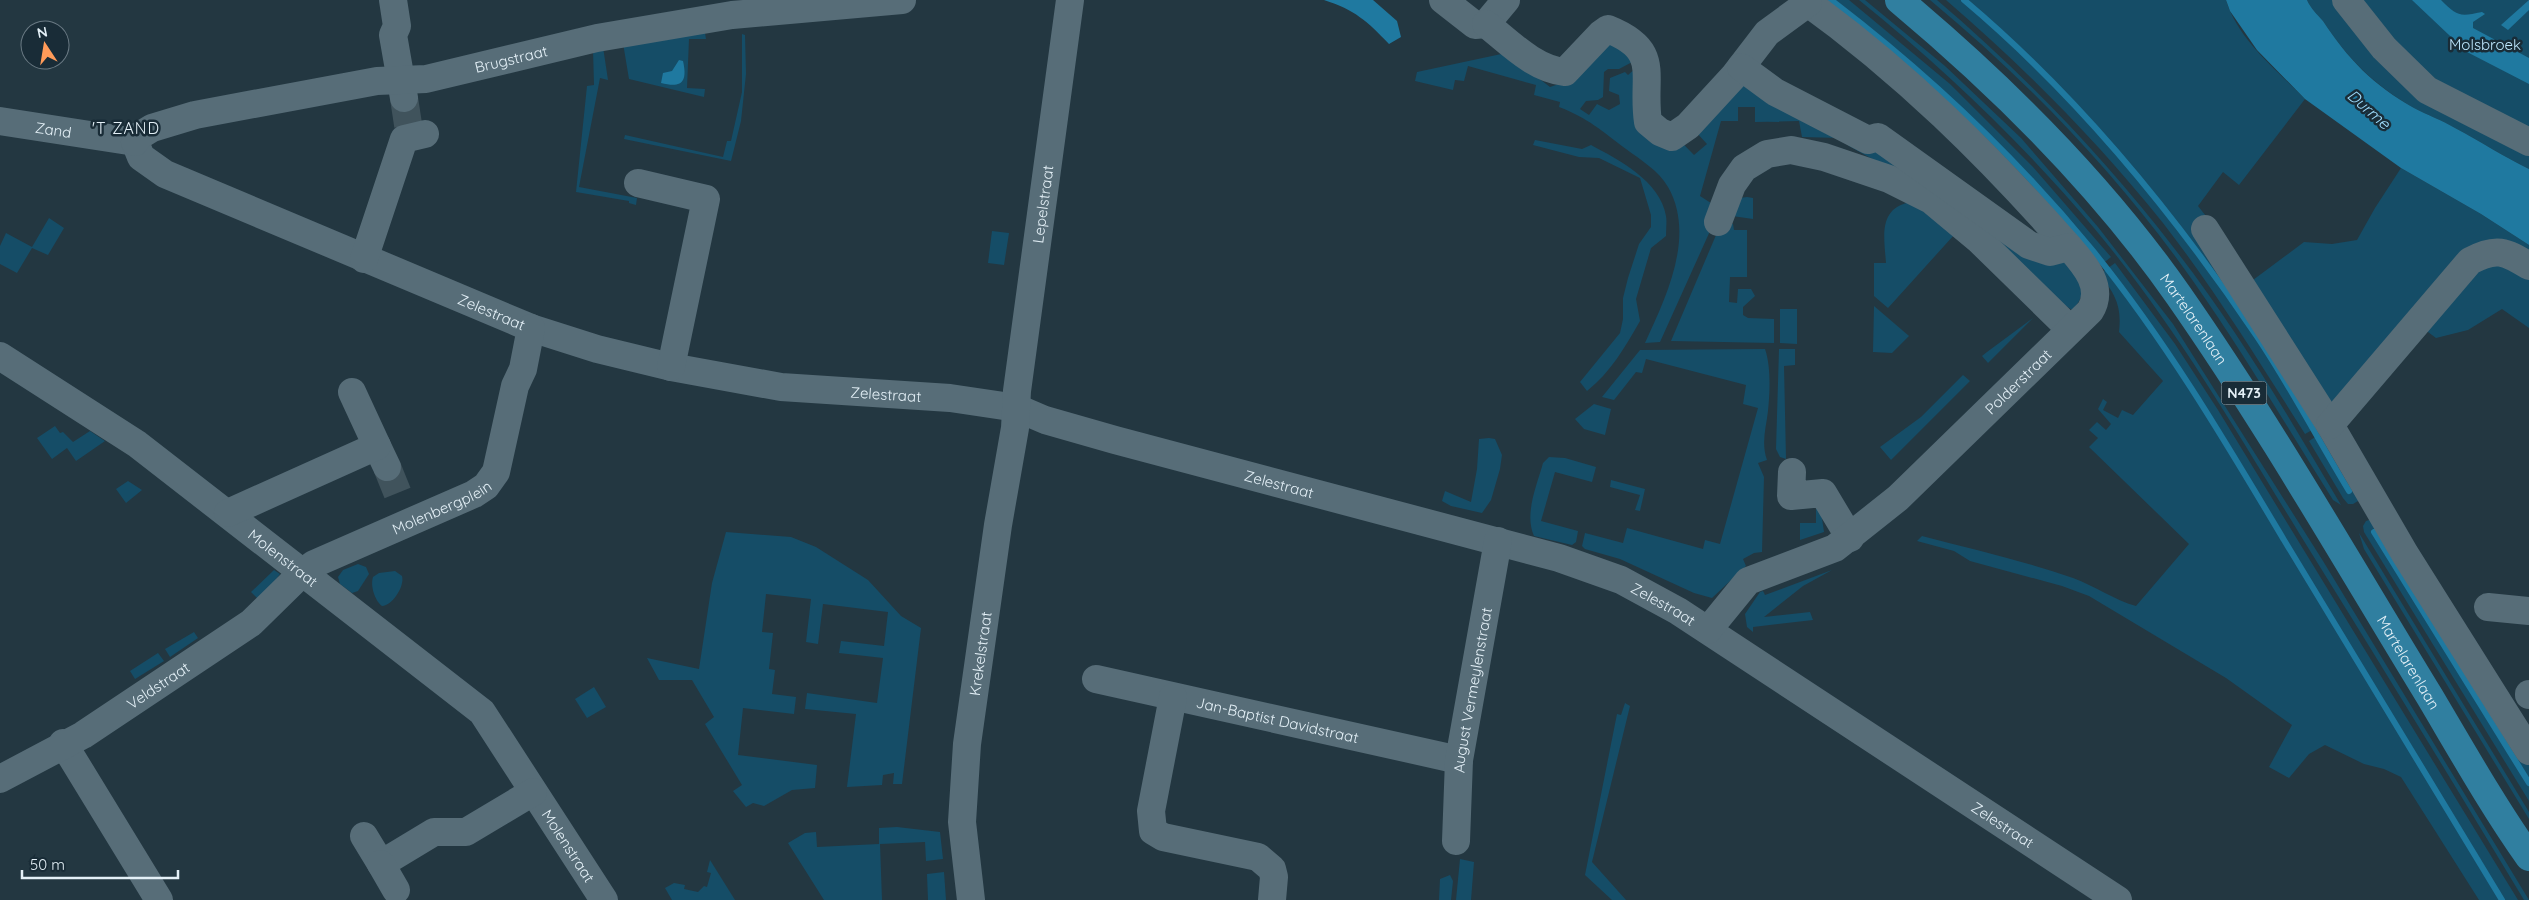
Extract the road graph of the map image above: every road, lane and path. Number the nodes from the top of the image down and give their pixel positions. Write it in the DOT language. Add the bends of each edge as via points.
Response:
graph roads {
  1 [pos="393,0"];
  2 [pos="896,0"];
  3 [pos="902,0"];
  4 [pos="1070,0"];
  5 [pos="1443,0"];
  6 [pos="1506,0"];
  7 [pos="1899,0"];
  8 [pos="2346,0"];
  9 [pos="1806,2"];
  10 [pos="1486,24"];
  11 [pos="1741,67"];
  12 [pos="403,89"];
  13 [pos="0,121"];
  14 [pos="415,134"];
  15 [pos="135,142"];
  16 [pos="2529,142"];
  17 [pos="638,183"];
  18 [pos="1718,222"];
  19 [pos="2205,229"];
  20 [pos="2069,246"];
  21 [pos="364,259"];
  22 [pos="2529,266"];
  23 [pos="531,328"];
  24 [pos="2070,329"];
  25 [pos="0,356"];
  26 [pos="670,367"];
  27 [pos="352,392"];
  28 [pos="1016,408"];
  29 [pos="2330,425"];
  30 [pos="1792,472"];
  31 [pos="228,513"];
  32 [pos="1850,538"];
  33 [pos="1498,541"];
  34 [pos="302,573"];
  35 [pos="2488,607"];
  36 [pos="2529,611"];
  37 [pos="1708,630"];
  38 [pos="1096,679"];
  39 [pos="1172,697"];
  40 [pos="63,743"];
  41 [pos="2529,751"];
  42 [pos="1459,760"];
  43 [pos="0,778"];
  44 [pos="534,792"];
  45 [pos="364,836"];
  46 [pos="1456,841"];
  47 [pos="2525,854"];
  48 [pos="381,864"];
  49 [pos="396,890"];
  50 [pos="159,900"];
  51 [pos="604,900"];
  52 [pos="971,900"];
  53 [pos="1272,900"];
  54 [pos="2118,900"];
  1 -- 12 [label="street" via="397,26 393,35"];
  2 -- 3 [label="street, Brugstraat"];
  2 -- 12 [label="street, Brugstraat" via="724,16 596,38 426,79"];
  4 -- 28 [label="street, Lepelstraat"];
  5 -- 10 [label="street" via="1475,26"];
  6 -- 10 [label="street"];
  7 -- 47 [label="main road, Martelarenlaan / N473" via="1977,67 2051,141 2122,221 2178,294 2231,373"];
  8 -- 16 [label="street" via="2384,48 2427,90"];
  9 -- 11 [label="street" via="1767,32"];
  9 -- 20 [label="street, Polderstraat" via="1848,32 1935,106 2019,190"];
  10 -- 11 [label="street" via="1551,71 1564,72 1608,29 1624,35 1643,52 1647,67 1645,101 1648,122 1672,137 1688,126"];
  11 -- 20 [label="street" via="1775,92 1868,140 1878,137 2029,245 2050,252"];
  12 -- 15 [label="street, Brugstraat" via="377,81 195,115 152,128"];
  13 -- 15 [label="street, Zand"];
  14 -- 21 [label="street" via="404,139"];
  15 -- 21 [label="street, Zelestraat" via="141,157 165,174"];
  17 -- 26 [label="street" via="706,199"];
  18 -- 24 [label="street" via="1732,185 1744,168 1767,154 1791,150 1824,156 1889,179 1932,200 1979,240"];
  19 -- 29 [label="street"];
  20 -- 24 [label="street, Polderstraat" via="2088,271 2096,298 2090,311"];
  21 -- 23 [label="street, Zelestraat"];
  22 -- 29 [label="street" via="2506,252 2486,252 2470,261"];
  23 -- 26 [label="street, Zelestraat"];
  23 -- 34 [label="street, Molenbergplein" via="523,369 515,386 496,472 491,481 474,494 406,513"];
  24 -- 32 [label="street, Polderstraat" via="1898,498"];
  25 -- 31 [label="street, Molenstraat" via="137,444"];
  26 -- 28 [label="street, Zelestraat" via="781,387 950,398"];
  27 -- 31 [label="street" via="382,456"];
  28 -- 33 [label="street, Zelestraat" via="1115,440"];
  28 -- 52 [label="street, Krekelstraat" via="967,744 962,822"];
  29 -- 41 [label="street" via="2405,554"];
  30 -- 32 [label="street" via="1791,496 1823,493"];
  31 -- 34 [label="street, Molenstraat"];
  32 -- 37 [label="street, Polderstraat" via="1835,548 1748,581"];
  33 -- 37 [label="street, Zelestraat" via="1622,580"];
  33 -- 42 [label="street, August Vermeylenstraat"];
  34 -- 40 [label="street, Veldstraat" via="251,623 83,735"];
  34 -- 44 [label="street, Molenstraat" via="482,712"];
  35 -- 36 [label="street"];
  37 -- 54 [label="street, Zelestraat"];
  38 -- 39 [label="street, Jan-Baptist Davidstraat"];
  39 -- 42 [label="street, Jan-Baptist Davidstraat"];
  39 -- 53 [label="street" via="1151,811 1154,831 1163,837 1258,857 1272,869"];
  40 -- 43 [label="street, Veldstraat"];
  40 -- 50 [label="street"];
  42 -- 46 [label="street, August Vermeylenstraat"];
  44 -- 48 [label="street" via="466,832 434,832"];
  44 -- 51 [label="street, Molenstraat"];
  45 -- 48 [label="street"];
  48 -- 49 [label="street"];
}
